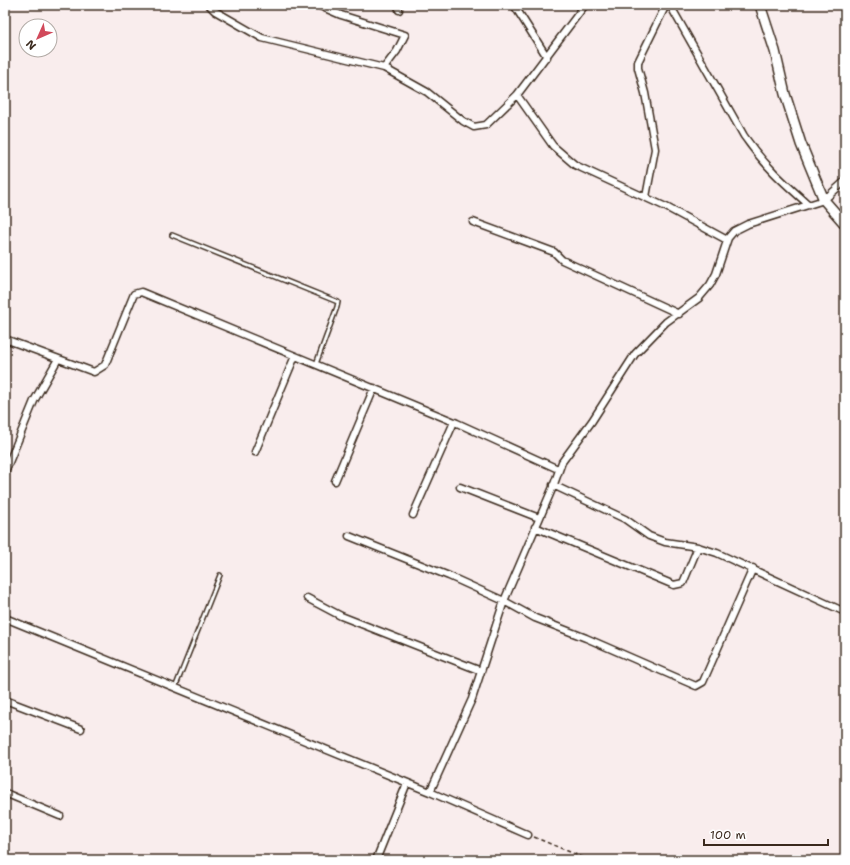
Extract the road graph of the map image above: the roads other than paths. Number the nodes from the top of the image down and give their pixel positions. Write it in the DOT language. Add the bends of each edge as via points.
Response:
graph roads {
  1 [pos="209,5"];
  2 [pos="318,5"];
  3 [pos="514,5"];
  4 [pos="585,5"];
  5 [pos="666,5"];
  6 [pos="670,5"];
  7 [pos="760,5"];
  8 [pos="547,57"];
  9 [pos="384,68"];
  10 [pos="5,74"];
  11 [pos="5,93"];
  12 [pos="517,95"];
  13 [pos="845,181"];
  14 [pos="646,197"];
  15 [pos="824,200"];
  16 [pos="809,205"];
  17 [pos="473,222"];
  18 [pos="845,224"];
  19 [pos="172,235"];
  20 [pos="728,240"];
  21 [pos="679,314"];
  22 [pos="5,339"];
  23 [pos="295,356"];
  24 [pos="58,360"];
  25 [pos="316,364"];
  26 [pos="374,388"];
  27 [pos="454,422"];
  28 [pos="255,452"];
  29 [pos="558,469"];
  30 [pos="5,472"];
  31 [pos="334,481"];
  32 [pos="553,485"];
  33 [pos="460,487"];
  34 [pos="413,515"];
  35 [pos="539,518"];
  36 [pos="535,527"];
  37 [pos="349,536"];
  38 [pos="698,547"];
  39 [pos="753,568"];
  40 [pos="220,575"];
  41 [pos="307,598"];
  42 [pos="504,601"];
  43 [pos="845,612"];
  44 [pos="5,618"];
  45 [pos="481,671"];
  46 [pos="175,688"];
  47 [pos="5,700"];
  48 [pos="81,729"];
  49 [pos="407,783"];
  50 [pos="430,792"];
  51 [pos="5,794"];
  52 [pos="60,816"];
  53 [pos="528,835"];
  54 [pos="376,860"];
  1 -- 9 [label="street" via="262,38"];
  2 -- 9 [label="street" via="405,35"];
  3 -- 8 [label="street"];
  4 -- 8 [label="street"];
  5 -- 14 [label="street" via="638,62 655,149"];
  6 -- 16 [label="street" via="757,155"];
  7 -- 15 [label="street" via="801,144"];
  8 -- 12 [label="street"];
  9 -- 12 [label="street" via="427,92 474,127 486,125"];
  10 -- 11 [label="street"];
  12 -- 14 [label="street" via="553,146 575,165"];
  13 -- 15 [label="street"];
  14 -- 20 [label="street"];
  15 -- 16 [label="street"];
  15 -- 18 [label="street"];
  16 -- 20 [label="street" via="739,227"];
  17 -- 21 [label="street" via="554,252 562,260"];
  19 -- 25 [label="lane" via="338,302"];
  20 -- 21 [label="street" via="710,285"];
  21 -- 29 [label="street" via="666,322 635,354"];
  22 -- 24 [label="street"];
  23 -- 24 [label="street" via="137,291 101,369 88,371"];
  23 -- 25 [label="street"];
  23 -- 28 [label="street"];
  24 -- 30 [label="street" via="34,401"];
  25 -- 26 [label="street"];
  26 -- 27 [label="street"];
  26 -- 31 [label="street"];
  27 -- 29 [label="street"];
  27 -- 34 [label="street"];
  29 -- 32 [label="street"];
  32 -- 35 [label="street"];
  32 -- 38 [label="street" via="625,519 648,536 678,545"];
  33 -- 35 [label="street"];
  35 -- 36 [label="street"];
  36 -- 38 [label="street" via="674,585 683,583"];
  36 -- 42 [label="street"];
  37 -- 42 [label="street"];
  38 -- 39 [label="street"];
  39 -- 42 [label="street" via="703,682 696,686 535,618"];
  39 -- 43 [label="street"];
  40 -- 46 [label="lane"];
  41 -- 45 [label="street" via="341,616"];
  42 -- 45 [label="street"];
  44 -- 46 [label="street"];
  45 -- 50 [label="street" via="458,731"];
  46 -- 49 [label="street"];
  47 -- 48 [label="street"];
  49 -- 50 [label="street"];
  49 -- 54 [label="street"];
  50 -- 53 [label="street"];
  51 -- 52 [label="street"];
}
